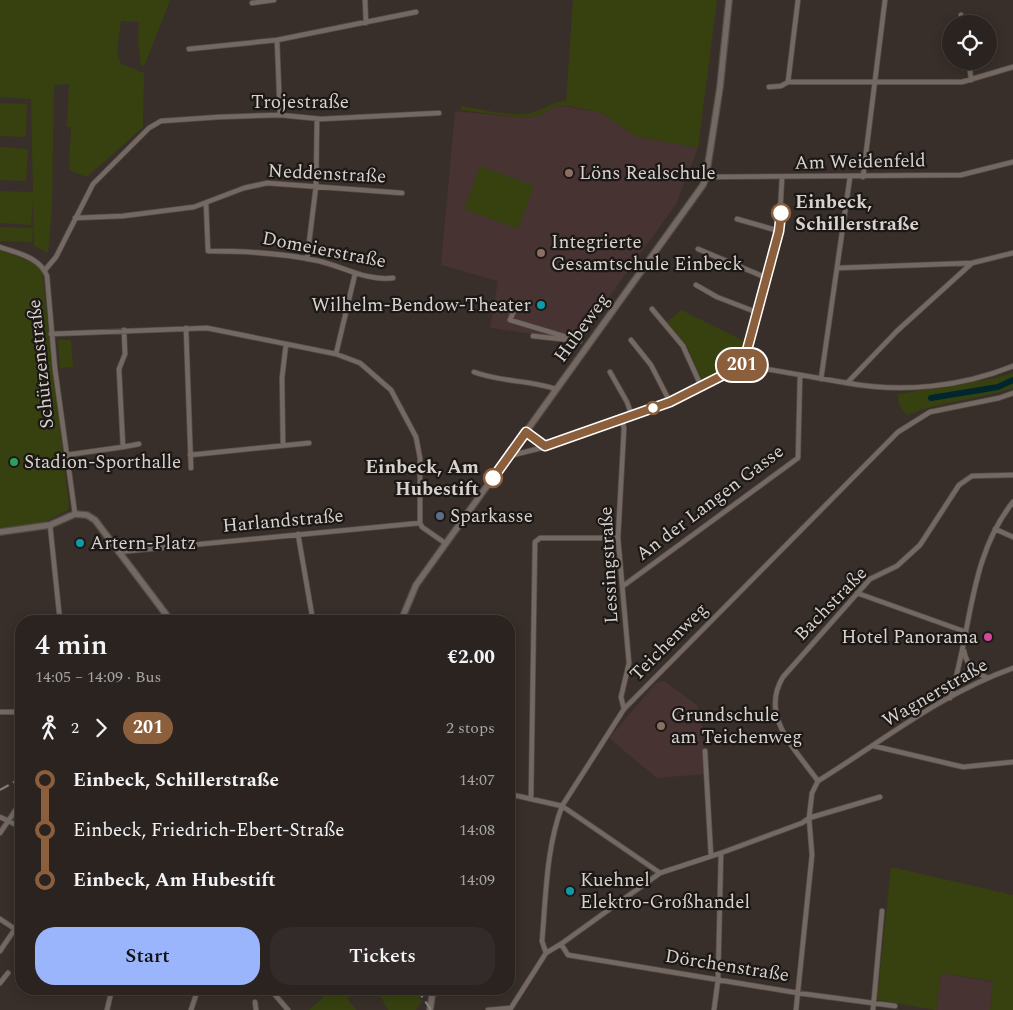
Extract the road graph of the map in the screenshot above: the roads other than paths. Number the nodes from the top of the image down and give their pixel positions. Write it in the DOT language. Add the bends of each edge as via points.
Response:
graph roads {
  1 [pos="274,0"];
  2 [pos="365,0"];
  3 [pos="728,0"];
  4 [pos="798,0"];
  5 [pos="885,0"];
  6 [pos="252,3"];
  7 [pos="416,12"];
  8 [pos="366,23"];
  9 [pos="277,40"];
  10 [pos="189,49"];
  11 [pos="1013,67"];
  12 [pos="970,70"];
  13 [pos="971,80"];
  14 [pos="788,82"];
  15 [pos="875,82"];
  16 [pos="769,87"];
  17 [pos="439,113"];
  18 [pos="280,116"];
  19 [pos="317,119"];
  20 [pos="161,121"];
  21 [pos="1013,162"];
  22 [pos="706,177"];
  23 [pos="863,177"];
  24 [pos="782,178"];
  25 [pos="850,178"];
  26 [pos="316,186"];
  27 [pos="402,193"];
  28 [pos="206,203"];
  29 [pos="75,218"];
  30 [pos="737,219"];
  31 [pos="779,231"];
  32 [pos="0,247"];
  33 [pos="698,250"];
  34 [pos="1013,253"];
  35 [pos="306,259"];
  36 [pos="972,263"];
  37 [pos="838,268"];
  38 [pos="45,270"];
  39 [pos="355,274"];
  40 [pos="393,278"];
  41 [pos="767,278"];
  42 [pos="696,285"];
  43 [pos="652,309"];
  44 [pos="756,312"];
  45 [pos="513,313"];
  46 [pos="186,328"];
  47 [pos="124,330"];
  48 [pos="546,331"];
  49 [pos="51,334"];
  50 [pos="533,336"];
  51 [pos="544,337"];
  52 [pos="632,340"];
  53 [pos="580,341"];
  54 [pos="591,342"];
  55 [pos="286,344"];
  56 [pos="336,354"];
  57 [pos="743,365"];
  58 [pos="1013,366"];
  59 [pos="474,372"];
  60 [pos="610,372"];
  61 [pos="800,376"];
  62 [pos="821,379"];
  63 [pos="847,383"];
  64 [pos="701,386"];
  65 [pos="556,389"];
  66 [pos="1013,393"];
  67 [pos="670,402"];
  68 [pos="632,416"];
  69 [pos="622,420"];
  70 [pos="528,434"];
  71 [pos="309,443"];
  72 [pos="139,444"];
  73 [pos="284,445"];
  74 [pos="545,446"];
  75 [pos="123,447"];
  76 [pos="66,455"];
  77 [pos="190,455"];
  78 [pos="509,456"];
  79 [pos="191,468"];
  80 [pos="1013,475"];
  81 [pos="1013,502"];
  82 [pos="72,514"];
  83 [pos="420,523"];
  84 [pos="50,525"];
  85 [pos="994,529"];
  86 [pos="0,532"];
  87 [pos="298,534"];
  88 [pos="1013,537"];
  89 [pos="618,538"];
  90 [pos="445,543"];
  91 [pos="117,552"];
  92 [pos="623,586"];
  93 [pos="858,593"];
  94 [pos="59,615"];
  95 [pos="165,615"];
  96 [pos="312,615"];
  97 [pos="404,615"];
  98 [pos="966,632"];
  99 [pos="964,647"];
  100 [pos="1013,668"];
  101 [pos="988,678"];
  102 [pos="950,698"];
  103 [pos="624,708"];
  104 [pos="0,712"];
  105 [pos="15,712"];
  106 [pos="874,746"];
  107 [pos="705,751"];
  108 [pos="1013,762"];
  109 [pos="818,781"];
  110 [pos="515,795"];
  111 [pos="880,797"];
  112 [pos="532,798"];
  113 [pos="562,806"];
  114 [pos="15,810"];
  115 [pos="0,817"];
  116 [pos="809,818"];
  117 [pos="8,819"];
  118 [pos="15,823"];
  119 [pos="0,832"];
  120 [pos="721,853"];
  121 [pos="711,856"];
  122 [pos="660,872"];
  123 [pos="882,911"];
  124 [pos="0,919"];
  125 [pos="15,929"];
  126 [pos="561,944"];
  127 [pos="0,951"];
  128 [pos="546,953"];
  129 [pos="8,973"];
  130 [pos="718,980"];
  131 [pos="0,983"];
  132 [pos="798,993"];
  133 [pos="111,995"];
  134 [pos="196,995"];
  135 [pos="275,995"];
  136 [pos="433,995"];
  137 [pos="255,1002"];
  138 [pos="874,1004"];
  139 [pos="895,1006"];
  140 [pos="511,1009"];
  141 [pos="107,1010"];
  142 [pos="191,1010"];
  143 [pos="256,1010"];
  144 [pos="288,1010"];
  145 [pos="430,1010"];
  146 [pos="488,1010"];
  147 [pos="714,1010"];
  148 [pos="796,1010"];
  149 [pos="873,1010"];
  1 -- 6 [label="street"];
  2 -- 8 [label="street"];
  3 -- 22 [label="street, Hubeweg" via="720,87"];
  4 -- 14 [label="street"];
  5 -- 15 [label="street"];
  7 -- 8 [label="street"];
  8 -- 9 [label="street"];
  9 -- 10 [label="street"];
  9 -- 18 [label="street"];
  11 -- 13 [label="street"];
  12 -- 13 [label="street"];
  13 -- 15 [label="street"];
  14 -- 15 [label="street"];
  14 -- 16 [label="street"];
  15 -- 23 [label="street"];
  17 -- 19 [label="street, Trojestraße"];
  18 -- 19 [label="street, Trojestraße"];
  18 -- 20 [label="street, Trojestraße"];
  19 -- 26 [label="street"];
  20 -- 29 [label="street, Schützenstraße" via="93,184"];
  21 -- 23 [label="street, Am Weidenfeld" via="961,175"];
  22 -- 24 [label="street, Am Weidenfeld"];
  22 -- 54 [label="street, Hubeweg"];
  23 -- 25 [label="street, Am Weidenfeld"];
  24 -- 25 [label="street, Am Weidenfeld"];
  24 -- 31 [label="street"];
  25 -- 37 [label="street"];
  26 -- 27 [label="street, Neddenstraße"];
  26 -- 28 [label="street, Neddenstraße" via="267,183"];
  26 -- 35 [label="street"];
  28 -- 29 [label="street, Neddenstraße" via="158,212"];
  28 -- 35 [label="street, Domeierstraße" via="208,251"];
  29 -- 38 [label="street, Schützenstraße" via="56,257"];
  30 -- 31 [label="street"];
  31 -- 41 [label="street"];
  32 -- 38 [label="street, Schützenstraße" via="34,260"];
  33 -- 41 [label="street"];
  34 -- 36 [label="street"];
  35 -- 39 [label="street, Domeierstraße" via="334,264"];
  36 -- 37 [label="street"];
  36 -- 63 [label="street" via="897,331"];
  37 -- 62 [label="street"];
  38 -- 49 [label="street, Schützenstraße"];
  39 -- 40 [label="street, Domeierstraße"];
  39 -- 56 [label="street"];
  41 -- 44 [label="street"];
  42 -- 44 [label="street"];
  43 -- 64 [label="street" via="683,346"];
  44 -- 57 [label="street"];
  45 -- 48 [label="street" via="510,320"];
  46 -- 47 [label="street"];
  46 -- 55 [label="street" via="208,328"];
  46 -- 77 [label="street"];
  47 -- 49 [label="street"];
  47 -- 75 [label="street" via="125,354 120,369"];
  48 -- 51 [label="street"];
  48 -- 53 [label="street"];
  49 -- 76 [label="street, Schützenstraße"];
  50 -- 51 [label="street"];
  51 -- 53 [label="street"];
  52 -- 67 [label="street" via="651,365"];
  53 -- 54 [label="street"];
  54 -- 65 [label="street, Hubeweg"];
  55 -- 56 [label="street"];
  55 -- 73 [label="street" via="282,392"];
  56 -- 83 [label="street" via="360,363 391,390 416,437 420,458"];
  57 -- 61 [label="street"];
  57 -- 64 [label="street"];
  58 -- 63 [label="street" via="986,378 957,382 880,388"];
  59 -- 65 [label="street" via="538,382"];
  60 -- 68 [label="street"];
  61 -- 62 [label="street"];
  61 -- 92 [label="street, An der Langen Gasse" via="798,458"];
  62 -- 63 [label="street"];
  64 -- 67 [label="street"];
  65 -- 70 [label="street, Hubeweg"];
  66 -- 103 [label="street, Teichenweg" via="985,402 930,412 898,432"];
  67 -- 68 [label="street"];
  68 -- 69 [label="street"];
  69 -- 74 [label="street"];
  69 -- 89 [label="street, Lessingstraße"];
  70 -- 74 [label="street"];
  70 -- 78 [label="street, Hubeweg"];
  71 -- 73 [label="street"];
  72 -- 75 [label="street"];
  73 -- 77 [label="street"];
  74 -- 78 [label="street"];
  75 -- 76 [label="street"];
  76 -- 82 [label="street, Schützenstraße"];
  77 -- 79 [label="street"];
  78 -- 90 [label="street, Hubeweg"];
  80 -- 93 [label="street, Bachstraße" via="972,476 958,485 911,555 870,579"];
  81 -- 85 [label="street"];
  82 -- 84 [label="street"];
  82 -- 91 [label="street" via="88,515 95,520"];
  83 -- 87 [label="street, Harlandstraße"];
  83 -- 90 [label="street"];
  84 -- 86 [label="street"];
  84 -- 94 [label="street"];
  85 -- 88 [label="street"];
  85 -- 98 [label="street" via="975,585"];
  87 -- 91 [label="street, Harlandstraße"];
  87 -- 96 [label="street"];
  89 -- 92 [label="street, Lessingstraße"];
  89 -- 112 [label="street" via="540,538 535,542"];
  90 -- 97 [label="street, Hubeweg" via="416,585"];
  91 -- 95 [label="street"];
  92 -- 103 [label="street, Lessingstraße" via="629,663 621,697"];
  93 -- 98 [label="street"];
  93 -- 109 [label="street, Bachstraße" via="785,674 774,699 779,725"];
  98 -- 99 [label="street"];
  99 -- 101 [label="street" via="970,667"];
  99 -- 102 [label="street"];
  100 -- 101 [label="street, Wagnerstraße"];
  101 -- 102 [label="street, Wagnerstraße"];
  102 -- 106 [label="street, Wagnerstraße"];
  103 -- 113 [label="street, Teichenweg"];
  104 -- 105 [label="street"];
  106 -- 108 [label="street" via="963,767"];
  106 -- 109 [label="street, Wagnerstraße"];
  107 -- 121 [label="street"];
  109 -- 116 [label="street" via="812,793"];
  110 -- 112 [label="street"];
  111 -- 116 [label="street"];
  112 -- 113 [label="street"];
  113 -- 122 [label="street"];
  113 -- 128 [label="street, Teichenweg" via="550,849 542,942"];
  114 -- 117 [label="street"];
  115 -- 117 [label="street"];
  116 -- 120 [label="street"];
  116 -- 132 [label="street" via="812,855"];
  117 -- 118 [label="street"];
  117 -- 119 [label="street"];
  120 -- 121 [label="street"];
  120 -- 130 [label="street"];
  121 -- 122 [label="street"];
  122 -- 126 [label="street"];
  123 -- 138 [label="street"];
  124 -- 125 [label="street"];
  125 -- 127 [label="street"];
  126 -- 128 [label="street"];
  126 -- 130 [label="street, Dörchenstraße" via="568,955"];
  128 -- 140 [label="street"];
  129 -- 131 [label="street"];
  130 -- 132 [label="street, Dörchenstraße"];
  130 -- 147 [label="street"];
  132 -- 138 [label="street, Dörchenstraße"];
  132 -- 148 [label="street"];
  133 -- 141 [label="street"];
  134 -- 142 [label="street"];
  135 -- 144 [label="street"];
  136 -- 145 [label="street"];
  137 -- 143 [label="street"];
  138 -- 139 [label="street, Dörchenstraße"];
  138 -- 149 [label="street"];
  140 -- 146 [label="street"];
}
